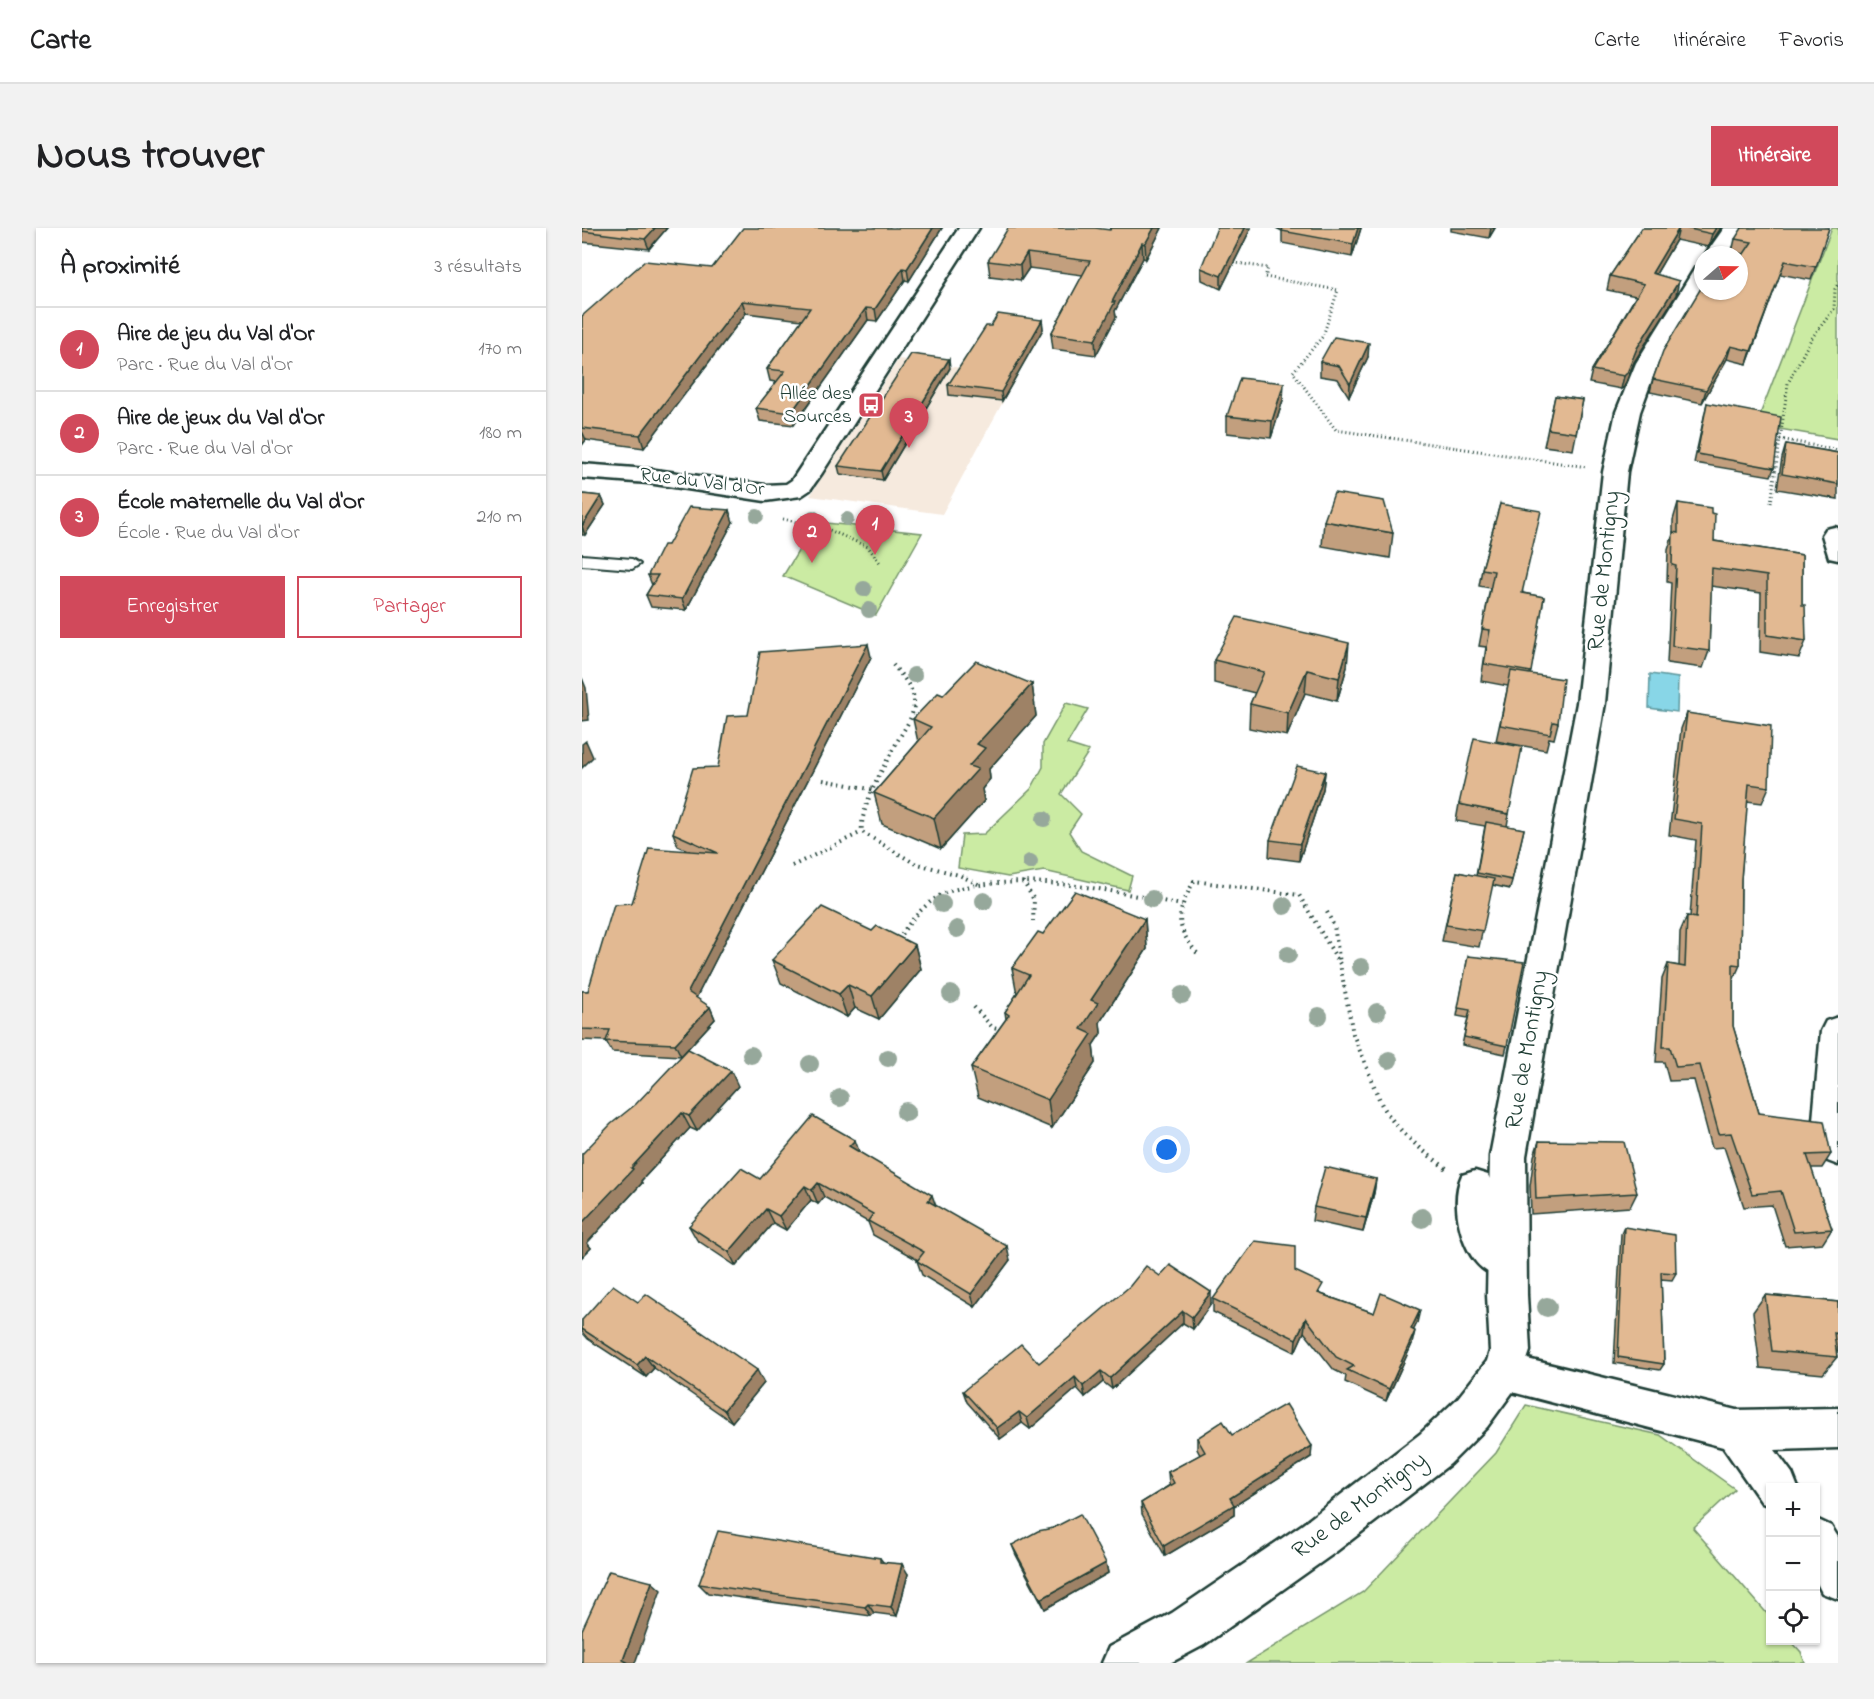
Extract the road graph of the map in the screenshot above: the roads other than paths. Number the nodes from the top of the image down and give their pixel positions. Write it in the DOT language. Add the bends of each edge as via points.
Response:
graph roads {
  1 [pos="969,228"];
  2 [pos="1734,228"];
  3 [pos="1722,246"];
  4 [pos="1694,287"];
  5 [pos="582,471"];
  6 [pos="582,560"];
  7 [pos="632,564"];
  8 [pos="1838,1031"];
  9 [pos="1838,1149"];
  10 [pos="1475,1187"];
  11 [pos="1507,1263"];
  12 [pos="1503,1372"];
  13 [pos="1838,1428"];
  14 [pos="1736,1430"];
  15 [pos="1773,1483"];
  16 [pos="1820,1549"];
  17 [pos="1838,1577"];
  18 [pos="1125,1663"];
  1 -- 5 [label="street, Rue du Val d'Or" via="801,485 765,493"];
  2 -- 3 [label="street"];
  4 -- 11 [label="street, Rue de Montigny" via="1647,363 1628,412 1615,472 1591,703 1508,1156"];
  6 -- 7 [label="lane"];
  8 -- 9 [label="street" via="1831,1120"];
  10 -- 11 [label="street" via="1483,1242 1492,1257"];
  11 -- 12 [label="street, Rue de Montigny" via="1510,1352"];
  12 -- 14 [label="street"];
  12 -- 18 [label="street, Rue de Montigny" via="1472,1413 1435,1449 1327,1533 1188,1629"];
  13 -- 14 [label="street"];
  14 -- 15 [label="street"];
  16 -- 17 [label="street"];
}
